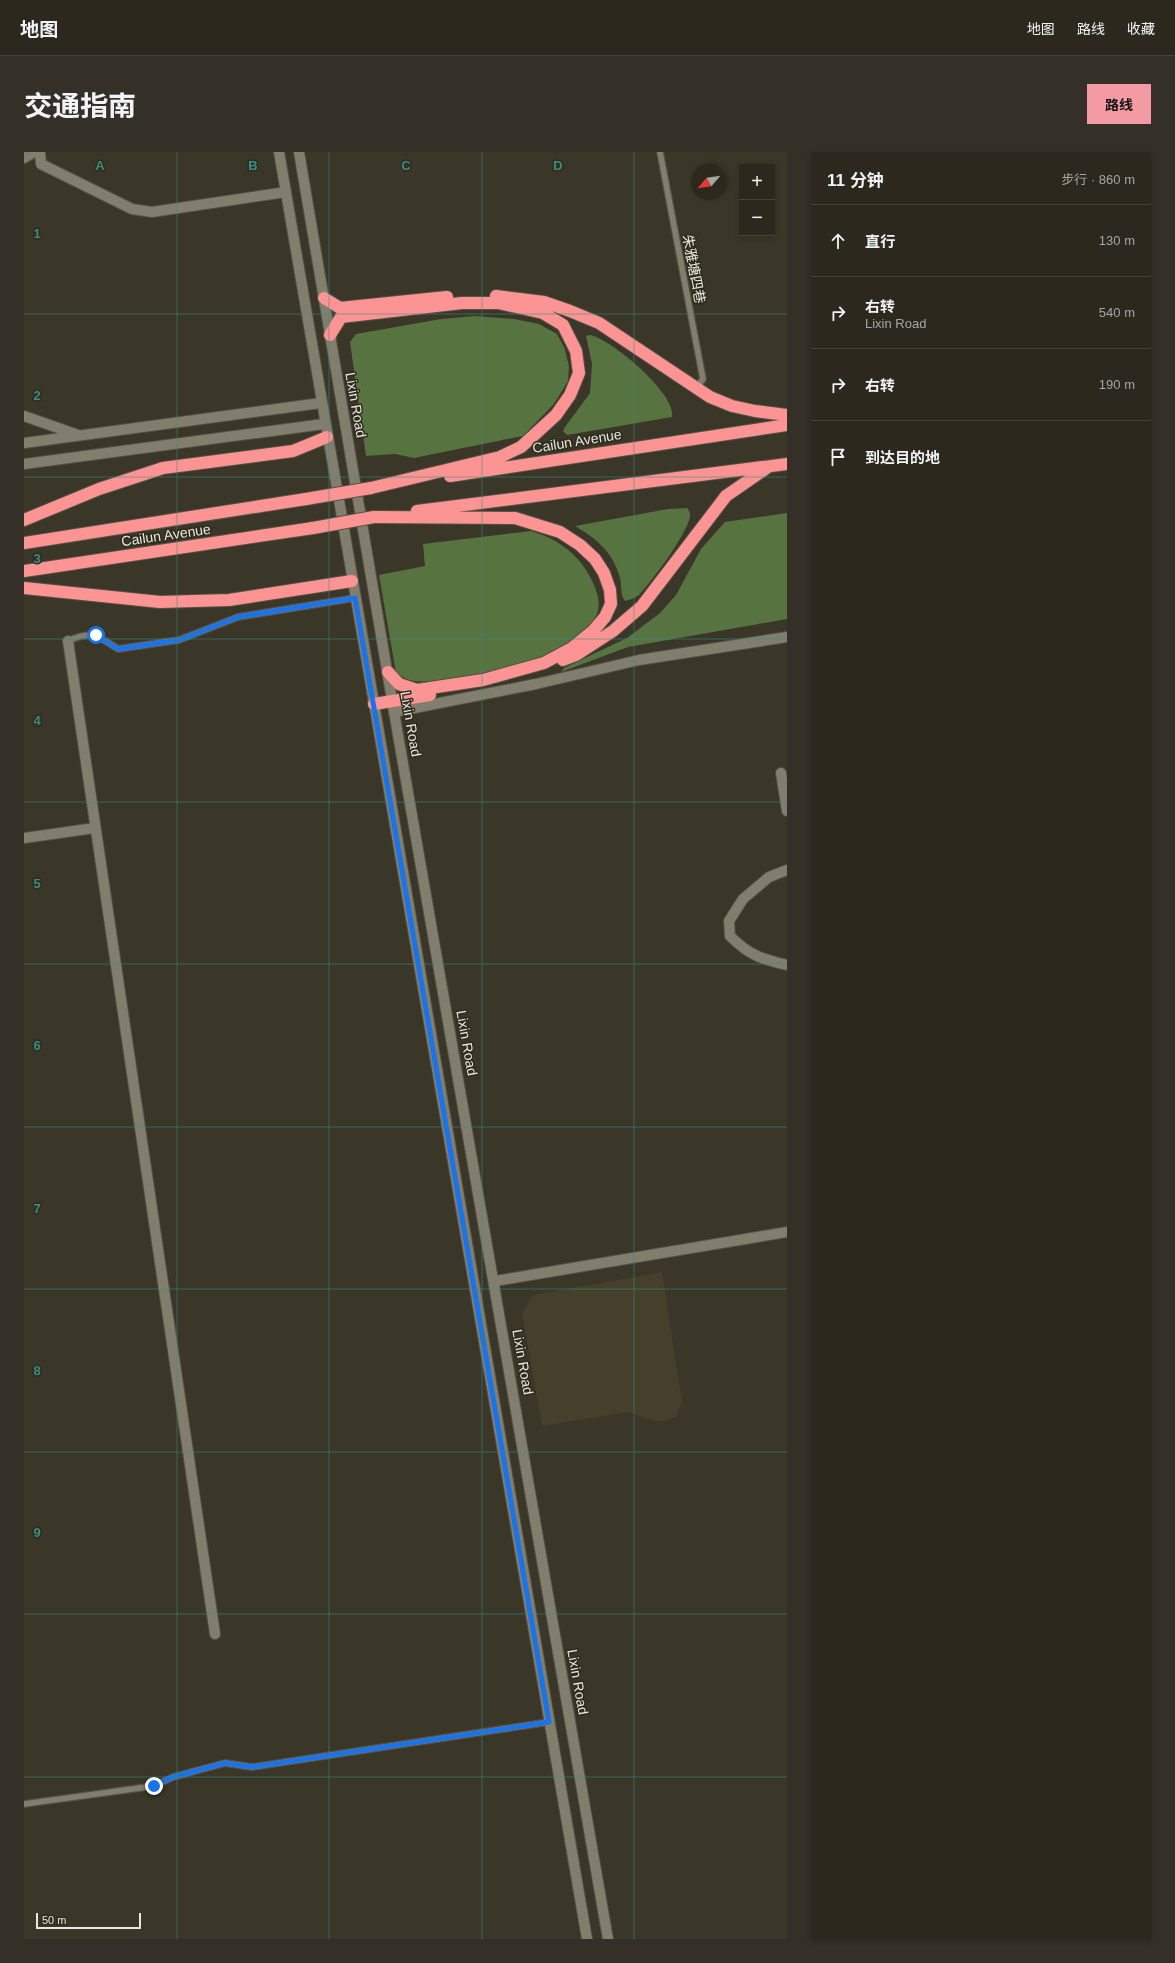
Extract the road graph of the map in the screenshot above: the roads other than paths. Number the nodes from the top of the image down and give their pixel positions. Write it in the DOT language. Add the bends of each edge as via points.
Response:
graph roads {
  1 [pos="34,152"];
  2 [pos="40,152"];
  3 [pos="279,152"];
  4 [pos="299,152"];
  5 [pos="660,152"];
  6 [pos="24,158"];
  7 [pos="286,192"];
  8 [pos="324,298"];
  9 [pos="330,335"];
  10 [pos="696,388"];
  11 [pos="321,403"];
  12 [pos="787,415"];
  13 [pos="24,416"];
  14 [pos="324,424"];
  15 [pos="787,425"];
  16 [pos="80,436"];
  17 [pos="327,437"];
  18 [pos="24,443"];
  19 [pos="24,464"];
  20 [pos="787,464"];
  21 [pos="768,467"];
  22 [pos="371,488"];
  23 [pos="374,517"];
  24 [pos="24,520"];
  25 [pos="24,543"];
  26 [pos="24,571"];
  27 [pos="352,581"];
  28 [pos="24,588"];
  29 [pos="355,598"];
  30 [pos="787,637"];
  31 [pos="68,641"];
  32 [pos="388,672"];
  33 [pos="374,704"];
  34 [pos="393,707"];
  35 [pos="781,773"];
  36 [pos="787,811"];
  37 [pos="95,828"];
  38 [pos="24,838"];
  39 [pos="787,870"];
  40 [pos="787,965"];
  41 [pos="787,1232"];
  42 [pos="495,1281"];
  43 [pos="215,1634"];
  44 [pos="549,1722"];
  45 [pos="24,1804"];
  46 [pos="587,1939"];
  47 [pos="608,1939"];
  1 -- 6 [label="main road"];
  2 -- 7 [label="main road" via="41,164 132,209 152,212"];
  3 -- 7 [label="main road"];
  4 -- 8 [label="main road, Lixin Road"];
  5 -- 10 [label="lane, 朱雅塘四巷" via="703,379"];
  7 -- 11 [label="main road"];
  8 -- 9 [label="main road, Lixin Road"];
  8 -- 10 [label="highway" via="340,308 441,297 482,296 544,302 599,323"];
  9 -- 22 [label="highway" via="341,317 462,303 498,303 543,313 563,325 576,351 579,373 570,394 556,415 521,447 500,456"];
  9 -- 32 [label="main road, Lixin Road"];
  10 -- 12 [label="highway" via="732,406 755,412"];
  11 -- 14 [label="main road"];
  11 -- 16 [label="main road"];
  13 -- 16 [label="main road"];
  14 -- 17 [label="main road"];
  14 -- 19 [label="main road"];
  15 -- 22 [label="highway, Cailun Avenue"];
  16 -- 18 [label="main road"];
  17 -- 24 [label="highway" via="293,451 163,468 98,489"];
  17 -- 27 [label="main road"];
  20 -- 21 [label="highway"];
  21 -- 23 [label="highway"];
  21 -- 34 [label="highway" via="726,496 642,606 613,631 576,655 541,670"];
  22 -- 25 [label="highway, Cailun Avenue, bridge"];
  23 -- 26 [label="highway, Cailun Avenue, bridge"];
  23 -- 32 [label="highway" via="515,518 560,532 580,545 595,559 604,573 610,590 611,604 593,631 572,648 544,663 483,680 417,690 400,684"];
  27 -- 28 [label="highway" via="229,600 160,602"];
  27 -- 29 [label="main road"];
  29 -- 31 [label="lane" via="238,617 179,640 118,649 96,635 82,635"];
  29 -- 33 [label="main road"];
  30 -- 34 [label="main road" via="639,660 536,684"];
  31 -- 37 [label="main road"];
  32 -- 34 [label="main road, Lixin Road"];
  33 -- 34 [label="highway"];
  33 -- 44 [label="main road"];
  34 -- 42 [label="main road, Lixin Road"];
  35 -- 36 [label="main road"];
  37 -- 38 [label="main road"];
  37 -- 43 [label="main road"];
  39 -- 40 [label="main road" via="769,877 743,899 729,921 730,936 745,950 766,960"];
  41 -- 42 [label="main road"];
  42 -- 47 [label="main road, Lixin Road"];
  44 -- 45 [label="lane" via="252,1767 225,1763 173,1777 154,1786"];
  44 -- 46 [label="main road"];
}
